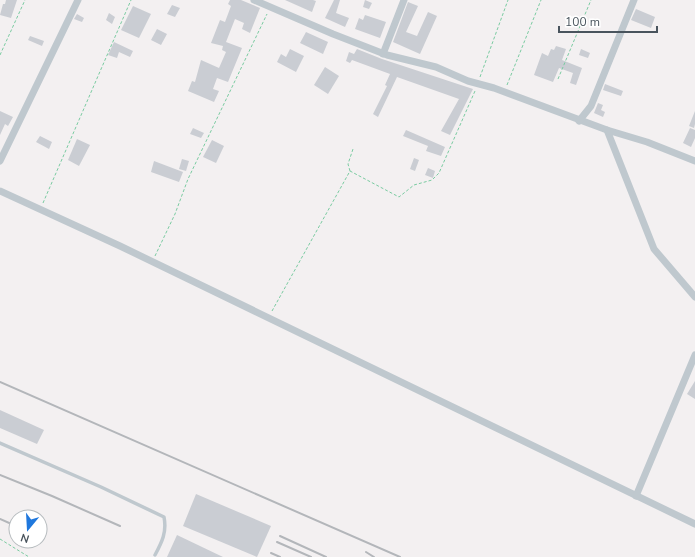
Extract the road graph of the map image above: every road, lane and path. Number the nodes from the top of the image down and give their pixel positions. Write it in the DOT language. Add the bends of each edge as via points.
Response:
graph roads {
  1 [pos="25,0"];
  2 [pos="78,0"];
  3 [pos="131,0"];
  4 [pos="254,0"];
  5 [pos="404,0"];
  6 [pos="508,0"];
  7 [pos="541,0"];
  8 [pos="590,0"];
  9 [pos="634,0"];
  10 [pos="271,6"];
  11 [pos="383,54"];
  12 [pos="0,55"];
  13 [pos="558,79"];
  14 [pos="478,84"];
  15 [pos="500,90"];
  16 [pos="579,121"];
  17 [pos="607,130"];
  18 [pos="353,150"];
  19 [pos="0,161"];
  20 [pos="695,161"];
  21 [pos="350,172"];
  22 [pos="0,191"];
  23 [pos="40,211"];
  24 [pos="153,261"];
  25 [pos="695,297"];
  26 [pos="267,316"];
  27 [pos="695,355"];
  28 [pos="0,443"];
  29 [pos="636,496"];
  30 [pos="695,524"];
  31 [pos="0,539"];
  32 [pos="155,555"];
  33 [pos="29,557"];
  1 -- 12 [label="path"];
  2 -- 19 [label="street"];
  3 -- 23 [label="path"];
  4 -- 10 [label="street"];
  5 -- 11 [label="street"];
  6 -- 14 [label="path"];
  7 -- 15 [label="path" via="508,83"];
  8 -- 13 [label="path"];
  9 -- 16 [label="street" via="592,106"];
  10 -- 11 [label="street"];
  10 -- 24 [label="path" via="188,179"];
  11 -- 14 [label="street" via="436,67"];
  14 -- 15 [label="street"];
  14 -- 21 [label="path" via="439,173 432,180 414,185 399,197"];
  15 -- 16 [label="street"];
  16 -- 17 [label="street"];
  17 -- 20 [label="street"];
  17 -- 25 [label="street" via="654,249"];
  18 -- 21 [label="path" via="348,164"];
  21 -- 26 [label="path" via="278,302"];
  22 -- 23 [label="street"];
  23 -- 24 [label="street"];
  24 -- 26 [label="street"];
  26 -- 29 [label="street"];
  27 -- 29 [label="street"];
  28 -- 32 [label="lane" via="164,517 164,536"];
  29 -- 30 [label="street"];
  31 -- 33 [label="path"];
}
